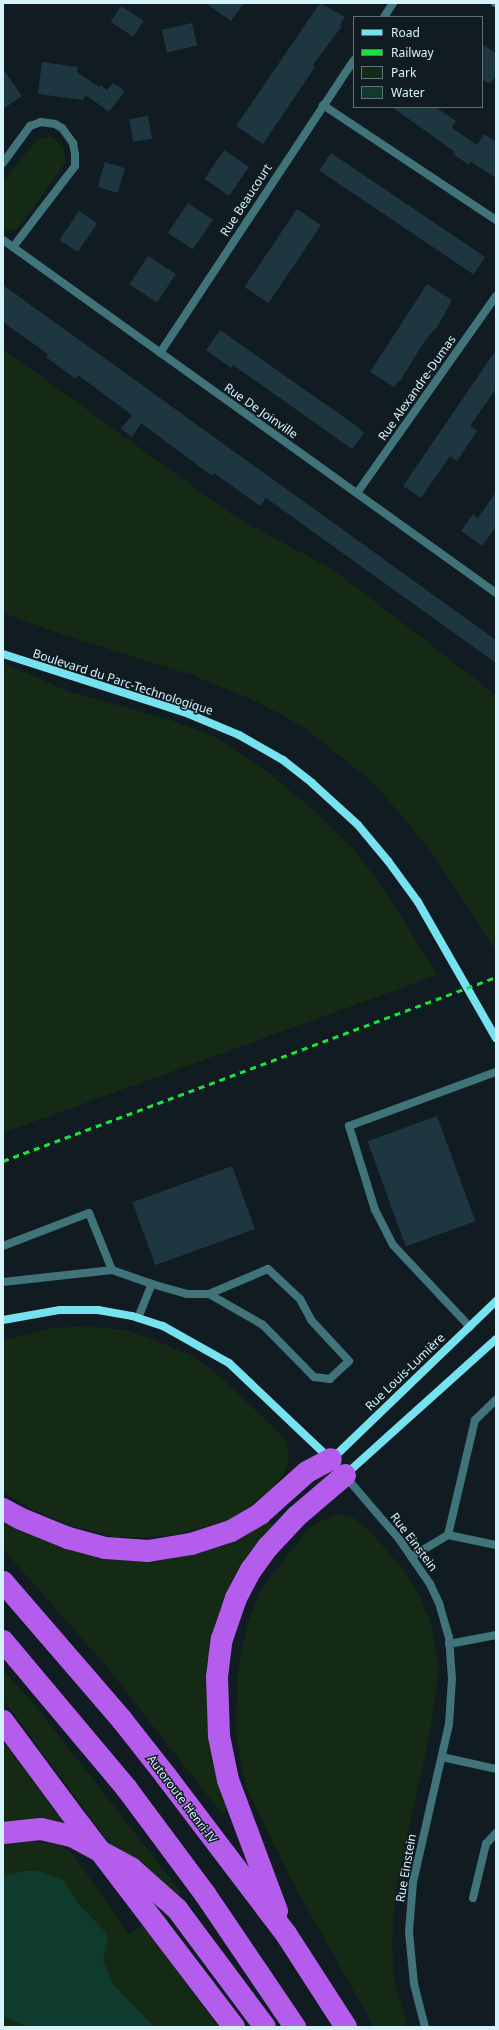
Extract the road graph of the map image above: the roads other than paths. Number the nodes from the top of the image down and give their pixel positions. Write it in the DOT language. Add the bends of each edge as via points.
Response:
graph roads {
  1 [pos="393,3"];
  2 [pos="385,16"];
  3 [pos="353,61"];
  4 [pos="323,105"];
  5 [pos="3,163"];
  6 [pos="496,220"];
  7 [pos="3,240"];
  8 [pos="13,247"];
  9 [pos="496,296"];
  10 [pos="160,353"];
  11 [pos="357,493"];
  12 [pos="494,588"];
  13 [pos="3,654"];
  14 [pos="496,1038"];
  15 [pos="496,1072"];
  16 [pos="3,1246"];
  17 [pos="112,1270"];
  18 [pos="3,1282"];
  19 [pos="152,1284"];
  20 [pos="209,1294"];
  21 [pos="496,1301"];
  22 [pos="138,1318"];
  23 [pos="3,1320"];
  24 [pos="470,1326"];
  25 [pos="496,1339"];
  26 [pos="496,1400"];
  27 [pos="338,1467"];
  28 [pos="3,1509"];
  29 [pos="448,1535"];
  30 [pos="496,1545"];
  31 [pos="411,1557"];
  32 [pos="3,1582"];
  33 [pos="496,1635"];
  34 [pos="3,1640"];
  35 [pos="449,1644"];
  36 [pos="3,1721"];
  37 [pos="442,1757"];
  38 [pos="496,1769"];
  39 [pos="496,1832"];
  40 [pos="3,1833"];
  41 [pos="473,1898"];
  42 [pos="286,1934"];
  43 [pos="234,2027"];
  44 [pos="265,2027"];
  45 [pos="295,2027"];
  46 [pos="346,2027"];
  47 [pos="425,2027"];
  1 -- 2 [label="street"];
  3 -- 4 [label="street, Rue Beaucourt"];
  4 -- 6 [label="street"];
  4 -- 10 [label="street, Rue Beaucourt"];
  5 -- 8 [label="street" via="30,126 41,122 62,128 73,143 75,166"];
  7 -- 8 [label="street, Rue De Joinville"];
  8 -- 10 [label="street, Rue De Joinville"];
  9 -- 11 [label="street, Rue Alexandre-Dumas"];
  10 -- 11 [label="street, Rue De Joinville"];
  11 -- 12 [label="street, Rue De Joinville"];
  13 -- 14 [label="street, Boulevard du Parc-Technologique" via="184,712 226,730 283,760 358,825 388,861 418,902"];
  15 -- 24 [label="street" via="349,1126 375,1210 393,1244"];
  16 -- 17 [label="street" via="89,1213"];
  17 -- 18 [label="street"];
  17 -- 19 [label="street"];
  19 -- 20 [label="street" via="187,1294"];
  19 -- 22 [label="street"];
  20 -- 20 [label="street" via="268,1269 300,1299 311,1320 349,1361 330,1379 314,1377 263,1326"];
  21 -- 24 [label="street, Rue Louis-Lumière"];
  22 -- 23 [label="street, Rue Einstein" via="98,1310 60,1310"];
  22 -- 27 [label="street, Rue Einstein" via="163,1326 192,1340 229,1363"];
  24 -- 27 [label="street, Rue Louis-Lumière"];
  25 -- 27 [label="street"];
  26 -- 29 [label="street" via="475,1420"];
  27 -- 28 [label="highway" via="307,1472 260,1514 231,1531 192,1544 148,1551 106,1548 68,1538"];
  27 -- 31 [label="street, Rue Einstein"];
  27 -- 42 [label="highway" via="251,1570 236,1598 221,1646 217,1704 219,1736 228,1780"];
  29 -- 30 [label="street"];
  29 -- 31 [label="street"];
  31 -- 35 [label="street, Rue Einstein" via="430,1584 439,1603"];
  32 -- 42 [label="highway, Autoroute Henri-IV" via="122,1720"];
  33 -- 35 [label="street"];
  34 -- 45 [label="highway" via="127,1789 205,1894"];
  35 -- 37 [label="street, Rue Einstein" via="451,1701"];
  36 -- 43 [label="highway, bridge"];
  37 -- 38 [label="street"];
  37 -- 47 [label="street, Rue Einstein" via="413,1882 408,1932 414,1984"];
  39 -- 41 [label="street" via="486,1844"];
  40 -- 44 [label="highway" via="41,1829 72,1836 131,1868 177,1909"];
  42 -- 46 [label="highway, Autoroute Henri-IV"];
}
